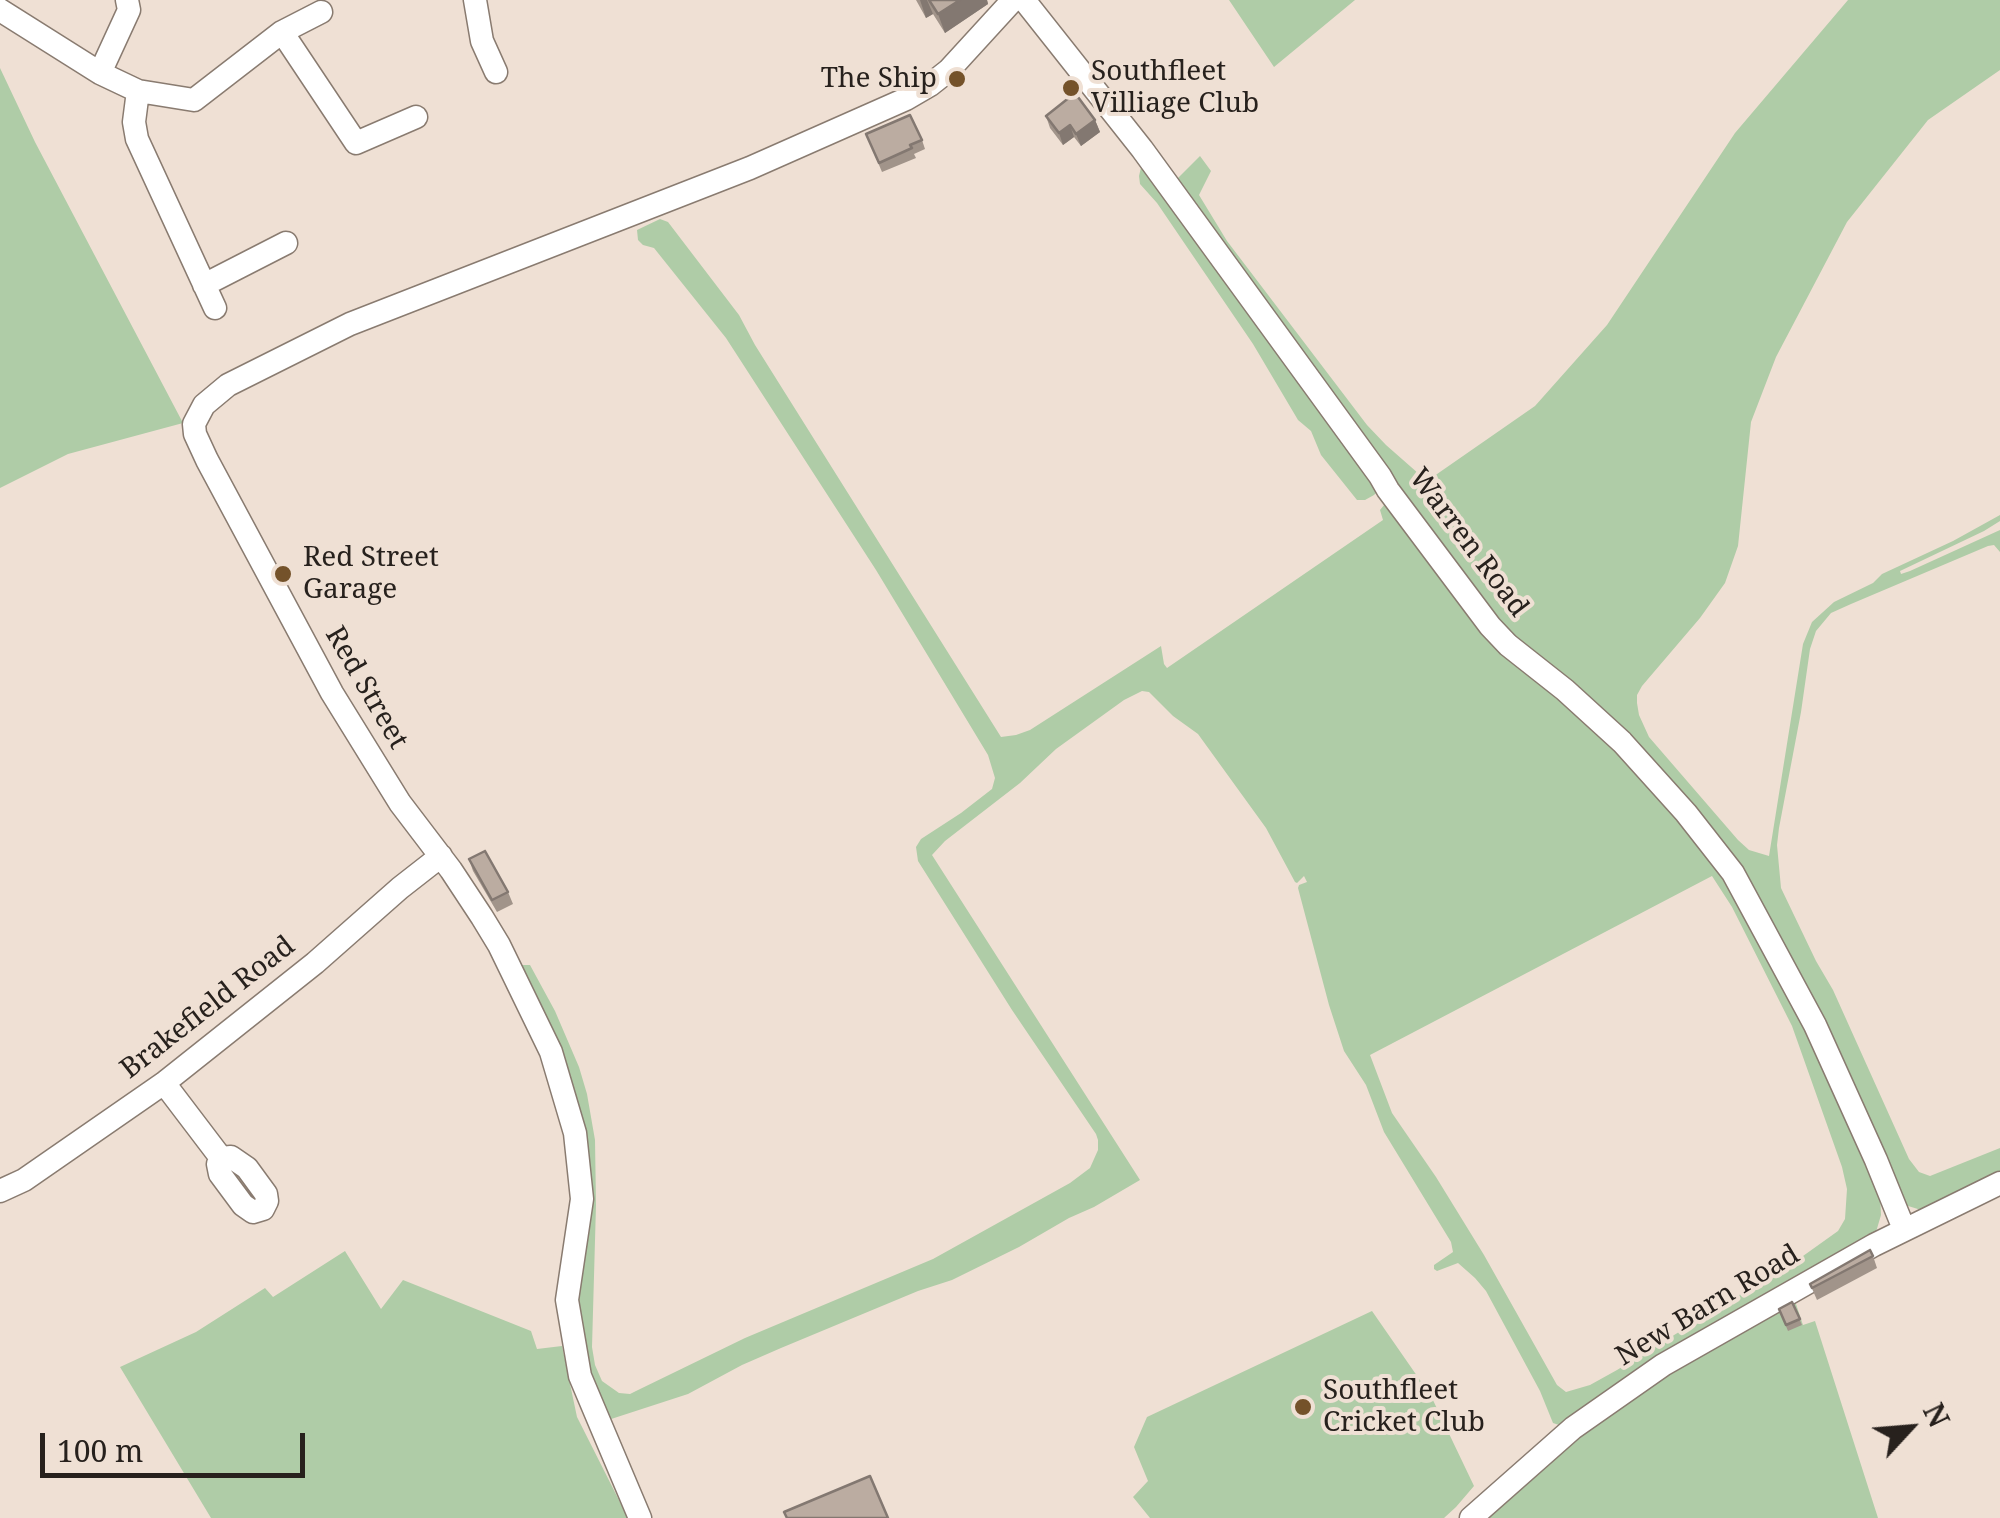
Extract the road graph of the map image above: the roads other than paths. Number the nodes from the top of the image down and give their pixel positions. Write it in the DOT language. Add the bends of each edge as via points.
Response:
graph roads {
  1 [pos="127,0"];
  2 [pos="475,0"];
  3 [pos="1013,0"];
  4 [pos="1024,0"];
  5 [pos="0,10"];
  6 [pos="321,12"];
  7 [pos="282,32"];
  8 [pos="508,37"];
  9 [pos="485,48"];
  10 [pos="496,72"];
  11 [pos="100,73"];
  12 [pos="138,90"];
  13 [pos="416,117"];
  14 [pos="286,243"];
  15 [pos="204,285"];
  16 [pos="215,308"];
  17 [pos="441,856"];
  18 [pos="164,1083"];
  19 [pos="221,1158"];
  20 [pos="2000,1183"];
  21 [pos="0,1191"];
  22 [pos="1904,1229"];
  23 [pos="640,1518"];
  24 [pos="1471,1518"];
  1 -- 11 [label="street" via="129,10"];
  2 -- 9 [label="street"];
  3 -- 17 [label="street, Red Street" via="949,70 906,99 750,168 350,324 238,379 201,409 194,434 270,581 364,747"];
  4 -- 22 [label="street, Warren Road" via="1142,149 1490,626 1622,742 1734,873 1815,1024"];
  5 -- 11 [label="street"];
  6 -- 7 [label="street"];
  7 -- 12 [label="street" via="194,100"];
  7 -- 13 [label="street" via="356,143"];
  8 -- 9 [label="street"];
  9 -- 10 [label="street"];
  11 -- 12 [label="street"];
  12 -- 15 [label="street" via="136,139"];
  14 -- 15 [label="street"];
  15 -- 16 [label="street"];
  17 -- 18 [label="street, Brakefield Road"];
  17 -- 23 [label="street, Red Street" via="499,945 564,1092 582,1199 568,1300 580,1376"];
  18 -- 19 [label="street"];
  18 -- 21 [label="street, Brakefield Road"];
  20 -- 22 [label="street, New Barn Road"];
  22 -- 24 [label="street, New Barn Road" via="1630,1387"];
}
